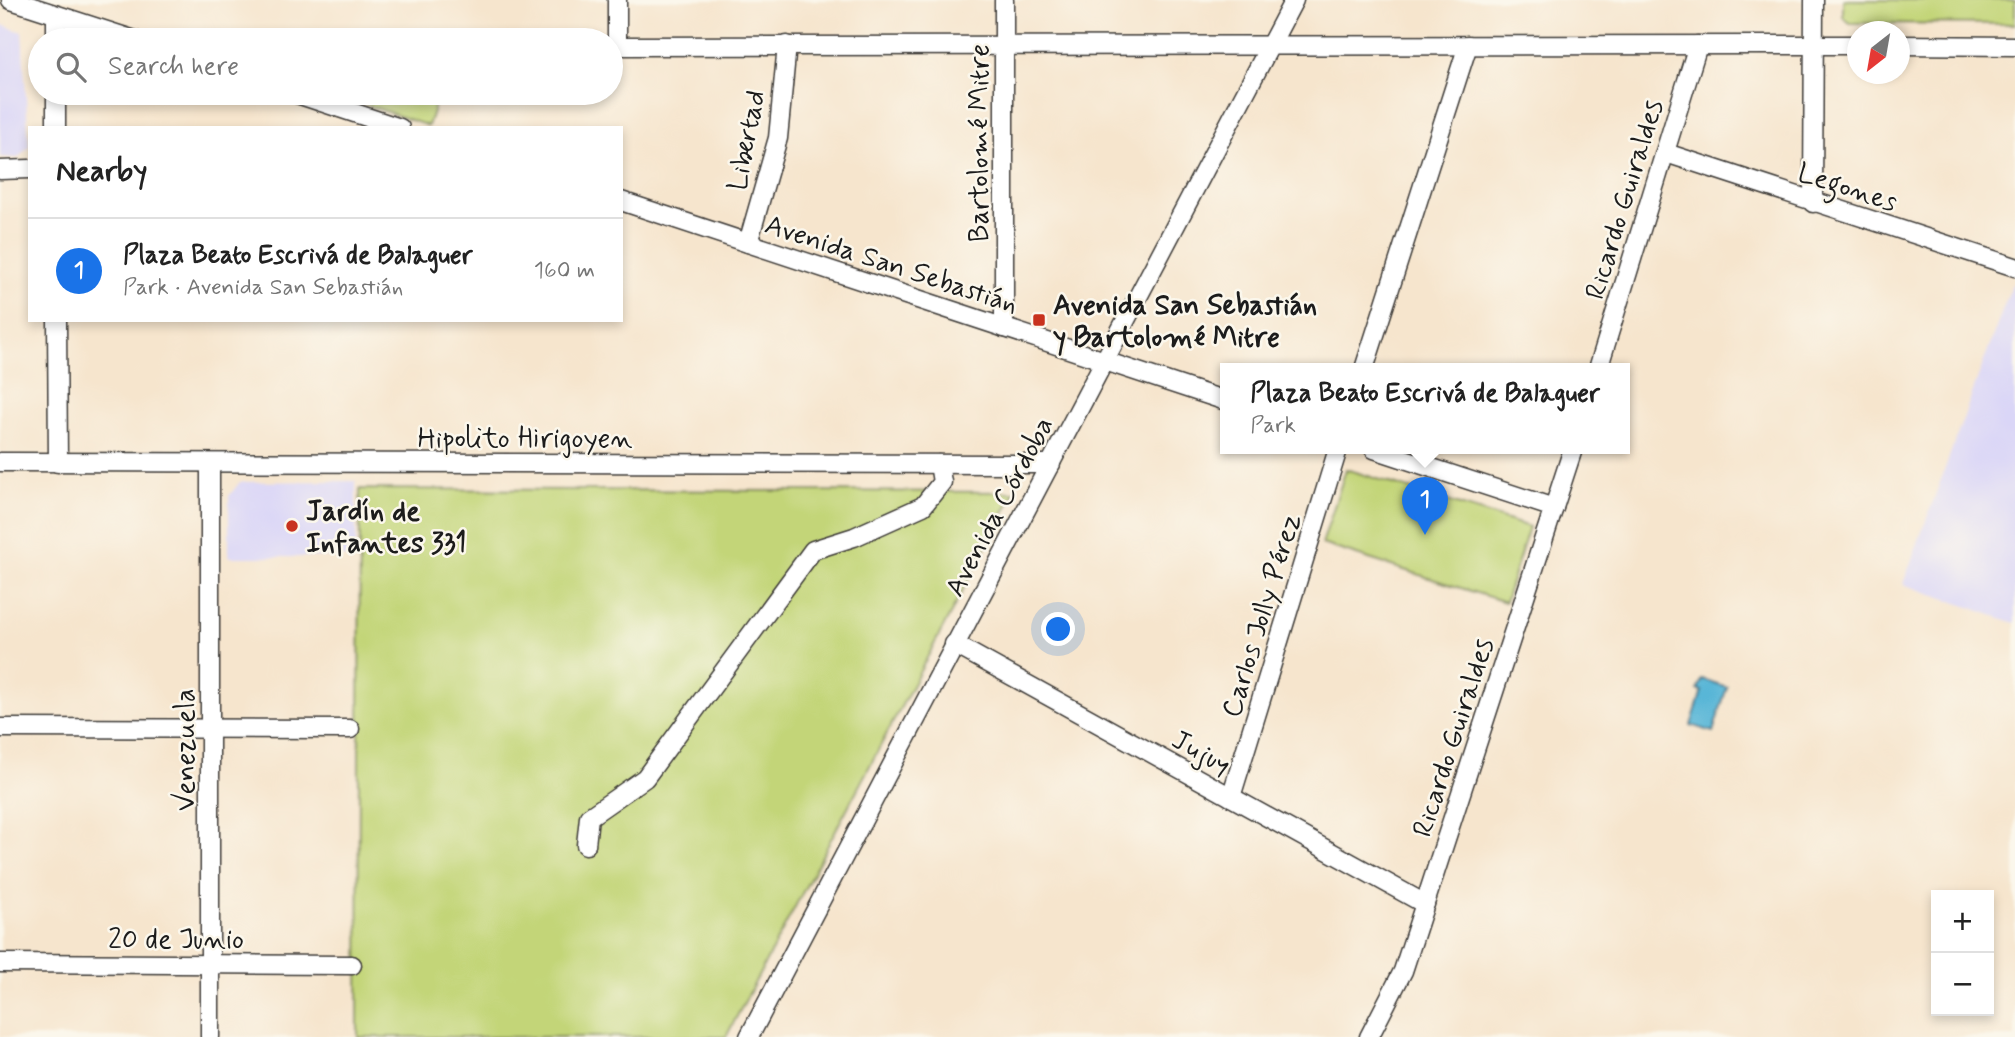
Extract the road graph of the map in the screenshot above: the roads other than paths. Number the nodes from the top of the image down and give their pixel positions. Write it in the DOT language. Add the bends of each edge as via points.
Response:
graph roads {
  1 [pos="11,0"];
  2 [pos="617,0"];
  3 [pos="1004,0"];
  4 [pos="1294,0"];
  5 [pos="1814,0"];
  6 [pos="56,15"];
  7 [pos="56,28"];
  8 [pos="97,28"];
  9 [pos="615,28"];
  10 [pos="1004,45"];
  11 [pos="1270,45"];
  12 [pos="1468,45"];
  13 [pos="1698,45"];
  14 [pos="1814,45"];
  15 [pos="1847,45"];
  16 [pos="1910,45"];
  17 [pos="623,46"];
  18 [pos="787,46"];
  19 [pos="2015,46"];
  20 [pos="56,105"];
  21 [pos="330,105"];
  22 [pos="56,126"];
  23 [pos="394,126"];
  24 [pos="1666,153"];
  25 [pos="28,169"];
  26 [pos="0,170"];
  27 [pos="623,202"];
  28 [pos="1813,203"];
  29 [pos="748,243"];
  30 [pos="2015,267"];
  31 [pos="57,322"];
  32 [pos="1004,328"];
  33 [pos="1105,361"];
  34 [pos="1366,363"];
  35 [pos="1600,363"];
  36 [pos="1220,399"];
  37 [pos="1336,454"];
  38 [pos="1389,454"];
  39 [pos="1571,454"];
  40 [pos="0,463"];
  41 [pos="58,463"];
  42 [pos="210,463"];
  43 [pos="939,464"];
  44 [pos="1051,464"];
  45 [pos="1554,508"];
  46 [pos="954,644"];
  47 [pos="0,728"];
  48 [pos="210,728"];
  49 [pos="350,729"];
  50 [pos="1231,797"];
  51 [pos="586,845"];
  52 [pos="1425,904"];
  53 [pos="0,963"];
  54 [pos="210,964"];
  55 [pos="352,965"];
  56 [pos="210,1037"];
  57 [pos="749,1037"];
  58 [pos="1369,1037"];
  1 -- 6 [label="street"];
  2 -- 9 [label="street"];
  3 -- 10 [label="street, Bartolomé Mitre"];
  4 -- 11 [label="street, Avenida Córdoba"];
  5 -- 14 [label="street"];
  6 -- 7 [label="street"];
  6 -- 8 [label="street"];
  10 -- 11 [label="street"];
  10 -- 18 [label="street"];
  10 -- 32 [label="street, Bartolomé Mitre"];
  11 -- 12 [label="street"];
  11 -- 33 [label="street, Avenida Córdoba"];
  12 -- 13 [label="street"];
  12 -- 34 [label="street"];
  13 -- 14 [label="street"];
  13 -- 24 [label="street, Ricardo Guiraldes"];
  14 -- 15 [label="street"];
  14 -- 28 [label="street"];
  16 -- 19 [label="street"];
  17 -- 18 [label="street"];
  18 -- 29 [label="street, Libertad" via="778,138"];
  20 -- 22 [label="street"];
  21 -- 23 [label="street"];
  24 -- 28 [label="street, Legones"];
  24 -- 35 [label="street, Ricardo Guiraldes"];
  25 -- 26 [label="street"];
  27 -- 29 [label="street, Avenida San Sebastián"];
  28 -- 30 [label="street, Legones"];
  29 -- 32 [label="street, Avenida San Sebastián"];
  31 -- 41 [label="street"];
  32 -- 33 [label="street, Avenida San Sebastián"];
  33 -- 36 [label="street, Avenida San Sebastián"];
  33 -- 44 [label="street, Avenida Córdoba"];
  37 -- 50 [label="street, Carlos Jolly Pérez"];
  38 -- 45 [label="street"];
  39 -- 45 [label="street, Ricardo Guiraldes"];
  40 -- 41 [label="street, Hipolito Hirigoyen"];
  41 -- 42 [label="street, Hipolito Hirigoyen"];
  42 -- 43 [label="street, Hipolito Hirigoyen"];
  42 -- 48 [label="street, Venezuela"];
  43 -- 44 [label="street, Hipolito Hirigoyen"];
  43 -- 51 [label="street" via="942,482 923,506 813,550 645,778 589,817"];
  44 -- 46 [label="street, Avenida Córdoba"];
  45 -- 52 [label="street, Ricardo Guiraldes"];
  46 -- 50 [label="street, Jujuy"];
  46 -- 57 [label="street, Avenida Córdoba"];
  47 -- 48 [label="street"];
  48 -- 49 [label="street"];
  48 -- 54 [label="street, Venezuela"];
  50 -- 52 [label="street, Jujuy"];
  52 -- 58 [label="street, Ricardo Guiraldes" via="1403,971"];
  53 -- 54 [label="street, 20 de Junio"];
  54 -- 55 [label="street, 20 de Junio"];
  54 -- 56 [label="street, Venezuela"];
}
